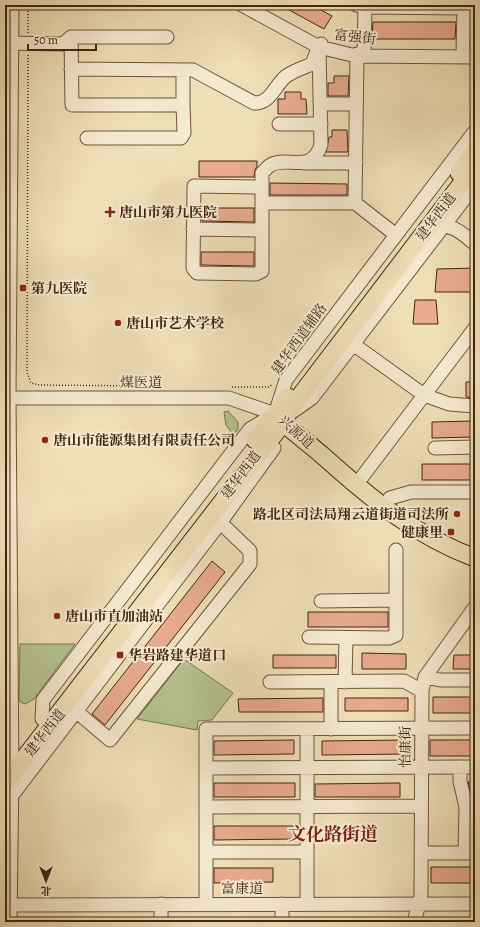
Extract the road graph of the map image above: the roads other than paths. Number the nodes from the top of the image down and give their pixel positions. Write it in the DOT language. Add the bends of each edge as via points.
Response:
graph roads {
  1 [pos="12,5"];
  2 [pos="242,5"];
  3 [pos="249,5"];
  4 [pos="362,6"];
  5 [pos="464,6"];
  6 [pos="167,37"];
  7 [pos="71,38"];
  8 [pos="9,43"];
  9 [pos="320,46"];
  10 [pos="359,55"];
  11 [pos="471,56"];
  12 [pos="71,69"];
  13 [pos="183,70"];
  14 [pos="321,104"];
  15 [pos="356,104"];
  16 [pos="183,105"];
  17 [pos="279,124"];
  18 [pos="321,124"];
  19 [pos="475,131"];
  20 [pos="87,138"];
  21 [pos="475,151"];
  22 [pos="300,163"];
  23 [pos="356,163"];
  24 [pos="475,166"];
  25 [pos="475,185"];
  26 [pos="262,187"];
  27 [pos="262,203"];
  28 [pos="355,203"];
  29 [pos="437,226"];
  30 [pos="193,229"];
  31 [pos="262,230"];
  32 [pos="396,235"];
  33 [pos="475,244"];
  34 [pos="475,328"];
  35 [pos="353,344"];
  36 [pos="424,395"];
  37 [pos="7,398"];
  38 [pos="475,406"];
  39 [pos="281,418"];
  40 [pos="435,448"];
  41 [pos="475,448"];
  42 [pos="362,477"];
  43 [pos="475,492"];
  44 [pos="390,498"];
  45 [pos="215,520"];
  46 [pos="475,549"];
  47 [pos="396,550"];
  48 [pos="475,558"];
  49 [pos="8,579"];
  50 [pos="321,600"];
  51 [pos="396,600"];
  52 [pos="475,607"];
  53 [pos="309,637"];
  54 [pos="346,638"];
  55 [pos="425,678"];
  56 [pos="475,680"];
  57 [pos="270,682"];
  58 [pos="331,682"];
  59 [pos="345,682"];
  60 [pos="422,691"];
  61 [pos="72,707"];
  62 [pos="475,728"];
  63 [pos="307,729"];
  64 [pos="330,729"];
  65 [pos="421,729"];
  66 [pos="475,766"];
  67 [pos="307,767"];
  68 [pos="421,767"];
  69 [pos="460,767"];
  70 [pos="206,768"];
  71 [pos="8,776"];
  72 [pos="421,806"];
  73 [pos="206,807"];
  74 [pos="307,807"];
  75 [pos="470,807"];
  76 [pos="206,852"];
  77 [pos="307,852"];
  78 [pos="421,853"];
  79 [pos="470,853"];
  80 [pos="7,866"];
  81 [pos="8,897"];
  82 [pos="160,904"];
  83 [pos="206,904"];
  84 [pos="282,904"];
  85 [pos="307,904"];
  86 [pos="421,904"];
  87 [pos="475,904"];
  88 [pos="10,922"];
  89 [pos="161,922"];
  90 [pos="282,922"];
  91 [pos="415,922"];
  1 -- 8 [label="street"];
  2 -- 9 [label="street, 富强街"];
  3 -- 9 [label="street, 富强街"];
  4 -- 5 [label="street"];
  4 -- 10 [label="street"];
  5 -- 11 [label="street"];
  6 -- 7 [label="street"];
  7 -- 8 [label="street" via="63,44"];
  7 -- 12 [label="street"];
  8 -- 37 [label="street"];
  9 -- 10 [label="street, 富强街"];
  9 -- 13 [label="street" via="312,64 284,77 265,102 260,104 193,70"];
  9 -- 14 [label="street"];
  10 -- 11 [label="street, 富强街"];
  10 -- 15 [label="street"];
  12 -- 13 [label="street"];
  12 -- 16 [label="street" via="72,105"];
  13 -- 16 [label="street"];
  14 -- 15 [label="street"];
  14 -- 18 [label="street"];
  15 -- 23 [label="street"];
  16 -- 20 [label="street" via="184,133 181,138"];
  17 -- 18 [label="street"];
  18 -- 22 [label="street" via="321,145 318,153 312,159"];
  19 -- 32 [label="street, 建华西道辅路"];
  21 -- 39 [label="main road, 建华西道"];
  22 -- 23 [label="street"];
  22 -- 26 [label="street" via="269,165 262,173"];
  23 -- 28 [label="street"];
  24 -- 29 [label="main road, 建华西道"];
  25 -- 29 [label="street"];
  26 -- 27 [label="street"];
  26 -- 30 [label="street" via="194,186"];
  27 -- 28 [label="street"];
  27 -- 31 [label="street"];
  28 -- 32 [label="street"];
  29 -- 33 [label="street" via="453,227"];
  29 -- 35 [label="street"];
  29 -- 39 [label="main road, 建华西道"];
  30 -- 31 [label="street"];
  30 -- 31 [label="street" via="193,268 197,273 256,274 262,271"];
  32 -- 39 [label="street, 建华西道辅路" via="286,380"];
  34 -- 36 [label="street"];
  35 -- 36 [label="street"];
  35 -- 39 [label="street" via="312,398"];
  36 -- 38 [label="street" via="450,404"];
  36 -- 42 [label="street"];
  37 -- 39 [label="street, 煤医道" via="229,398"];
  37 -- 49 [label="street"];
  39 -- 42 [label="main road, 兴源道" via="304,425"];
  39 -- 45 [label="main road, 建华西道"];
  39 -- 48 [label="main road, 兴源道" via="396,517 419,532"];
  39 -- 71 [label="main road, 建华西道" via="42,718 26,741"];
  40 -- 41 [label="street"];
  42 -- 44 [label="main road, 兴源道"];
  43 -- 44 [label="street" via="411,492"];
  44 -- 46 [label="main road, 兴源道" via="435,531"];
  45 -- 61 [label="main road, 建华西道"];
  45 -- 61 [label="street" via="250,551 250,564 110,740"];
  47 -- 51 [label="street"];
  49 -- 71 [label="street"];
  50 -- 51 [label="street"];
  51 -- 54 [label="street" via="396,635 389,638"];
  52 -- 55 [label="street, 怡康街"];
  53 -- 54 [label="street"];
  54 -- 59 [label="street"];
  55 -- 56 [label="street"];
  55 -- 60 [label="street, 怡康街"];
  57 -- 58 [label="street"];
  58 -- 59 [label="street"];
  58 -- 64 [label="street"];
  59 -- 60 [label="street" via="404,681"];
  60 -- 65 [label="street, 怡康街"];
  61 -- 71 [label="main road, 建华西道"];
  61 -- 71 [label="street"];
  62 -- 65 [label="street"];
  63 -- 64 [label="street"];
  63 -- 67 [label="street"];
  63 -- 70 [label="street" via="206,729"];
  64 -- 65 [label="street"];
  65 -- 68 [label="street, 怡康街"];
  66 -- 69 [label="street"];
  67 -- 68 [label="street"];
  67 -- 70 [label="street"];
  67 -- 74 [label="street"];
  68 -- 69 [label="street"];
  68 -- 72 [label="street, 怡康街"];
  69 -- 75 [label="street" via="460,782"];
  70 -- 73 [label="street"];
  71 -- 80 [label="street"];
  72 -- 74 [label="street"];
  72 -- 78 [label="street, 怡康街"];
  73 -- 74 [label="street"];
  73 -- 76 [label="street"];
  74 -- 77 [label="street"];
  75 -- 79 [label="street"];
  76 -- 77 [label="street"];
  76 -- 83 [label="street"];
  77 -- 85 [label="street"];
  78 -- 79 [label="street"];
  78 -- 86 [label="street, 怡康街"];
  80 -- 81 [label="street"];
  81 -- 82 [label="street, 富康道"];
  81 -- 88 [label="street"];
  82 -- 83 [label="street, 富康道"];
  82 -- 89 [label="street"];
  83 -- 84 [label="street, 富康道"];
  84 -- 85 [label="street, 富康道"];
  84 -- 90 [label="street"];
  85 -- 86 [label="street, 富康道"];
  86 -- 87 [label="street, 富康道"];
  86 -- 91 [label="street, 怡康街" via="415,912"];
}
